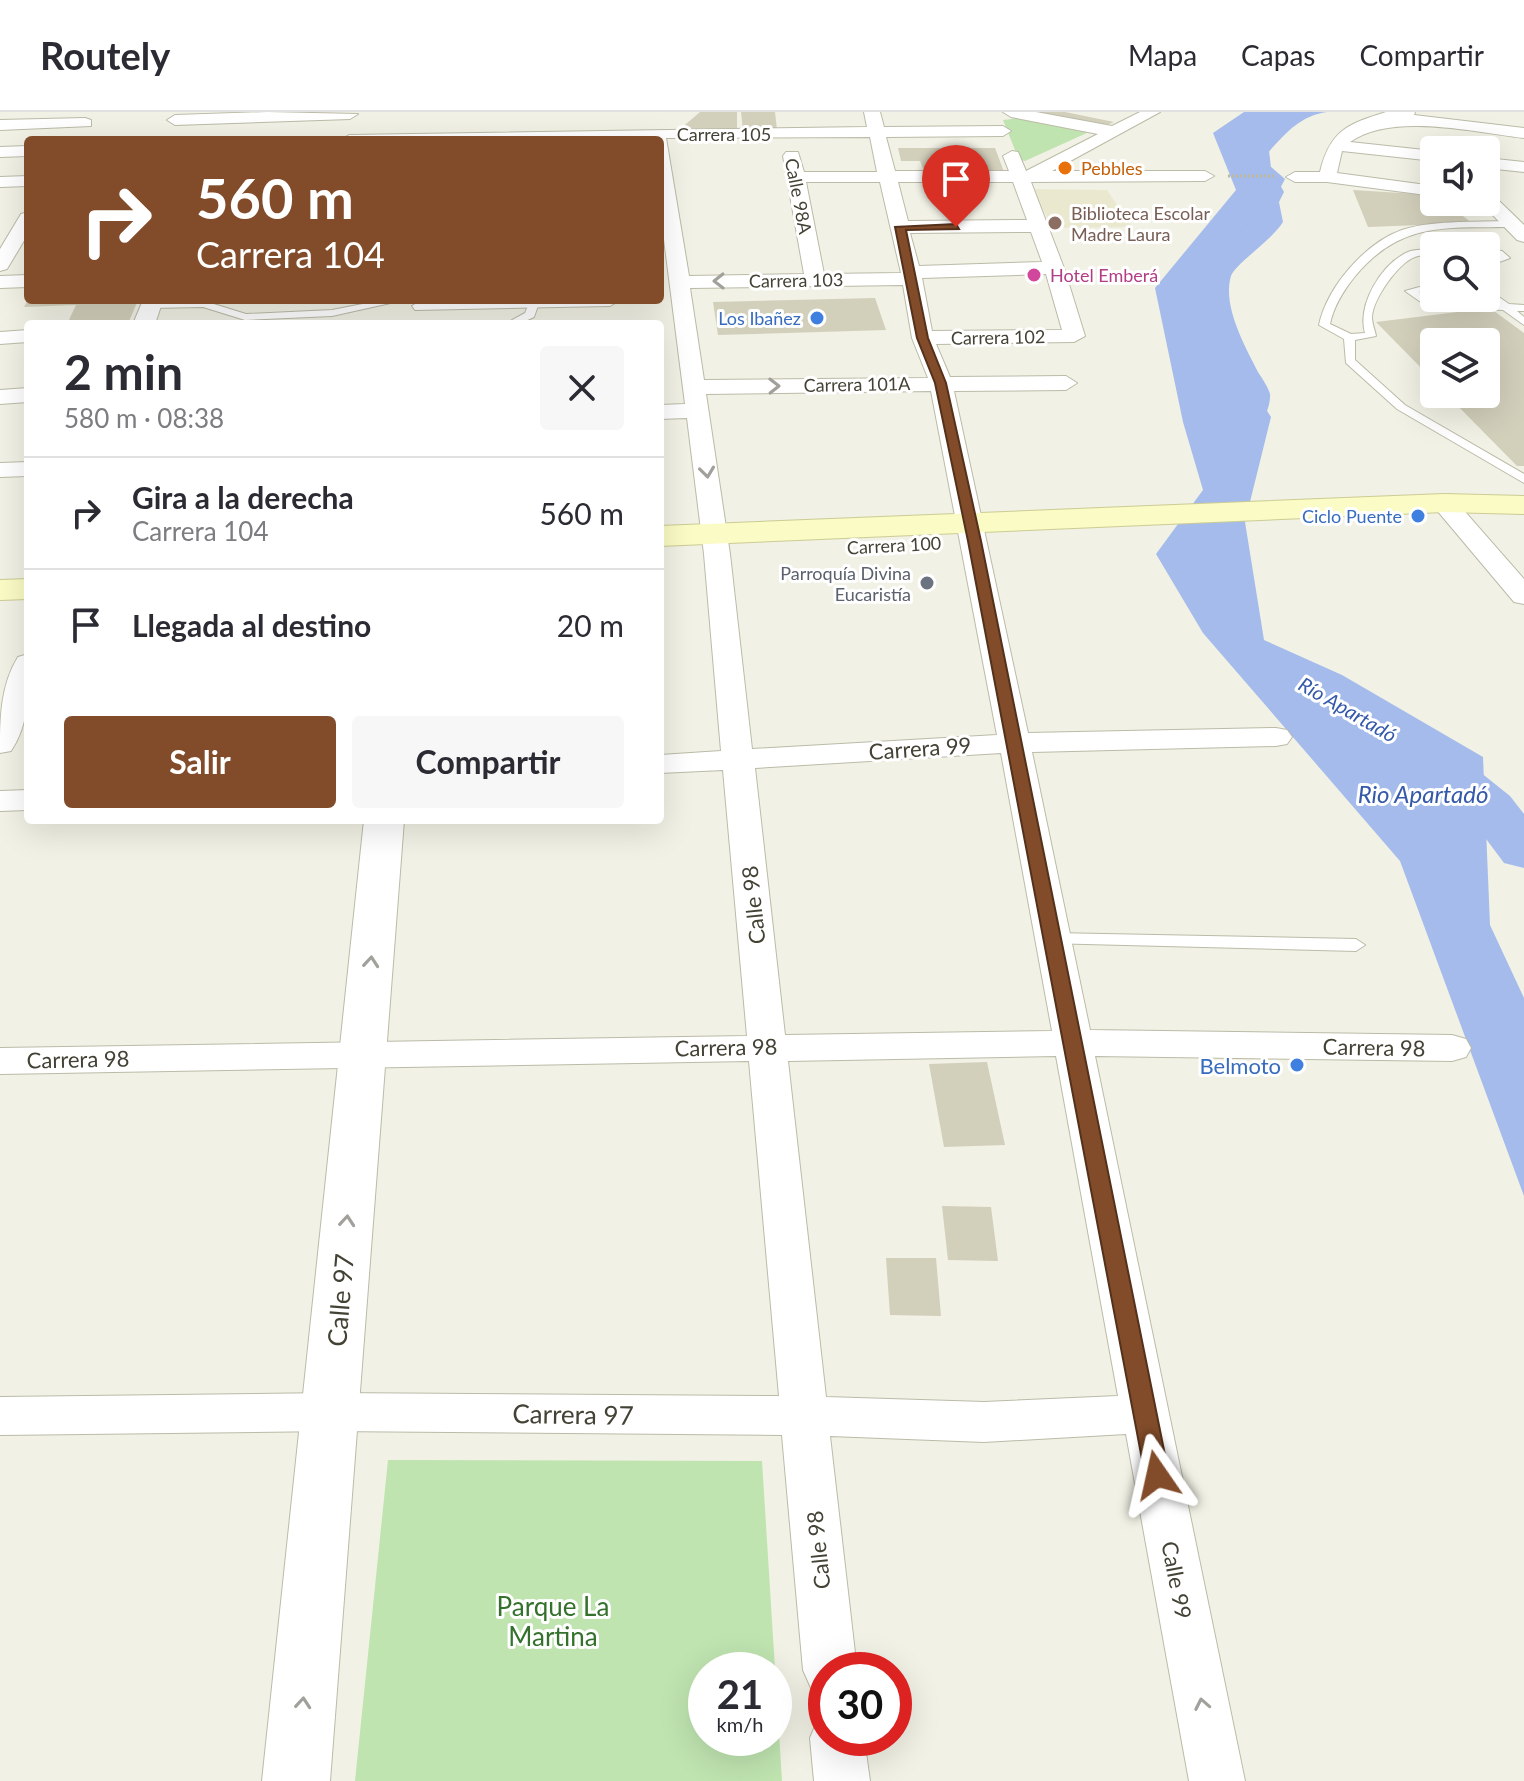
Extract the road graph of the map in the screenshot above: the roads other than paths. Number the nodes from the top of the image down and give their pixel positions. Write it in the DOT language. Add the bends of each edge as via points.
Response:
graph roads {
  1 [pos="595,112"];
  2 [pos="783,112"];
  3 [pos="872,112"];
  4 [pos="1152,112"];
  5 [pos="1413,112"];
  6 [pos="350,113"];
  7 [pos="177,116"];
  8 [pos="1003,117"];
  9 [pos="1386,117"];
  10 [pos="88,118"];
  11 [pos="0,125"];
  12 [pos="1110,131"];
  13 [pos="878,133"];
  14 [pos="1524,133"];
  15 [pos="437,134"];
  16 [pos="597,134"];
  17 [pos="787,134"];
  18 [pos="77,136"];
  19 [pos="167,136"];
  20 [pos="347,136"];
  21 [pos="407,136"];
  22 [pos="607,136"];
  23 [pos="1335,145"];
  24 [pos="664,147"];
  25 [pos="24,151"];
  26 [pos="0,152"];
  27 [pos="1420,154"];
  28 [pos="1500,164"];
  29 [pos="1524,167"];
  30 [pos="1211,176"];
  31 [pos="796,177"];
  32 [pos="889,177"];
  33 [pos="1022,177"];
  34 [pos="1295,177"];
  35 [pos="1327,177"];
  36 [pos="24,181"];
  37 [pos="0,182"];
  38 [pos="1420,189"];
  39 [pos="664,192"];
  40 [pos="1500,200"];
  41 [pos="1511,201"];
  42 [pos="23,214"];
  43 [pos="1500,215"];
  44 [pos="1508,224"];
  45 [pos="666,226"];
  46 [pos="1039,226"];
  47 [pos="900,227"];
  48 [pos="1524,236"];
  49 [pos="1420,255"];
  50 [pos="668,258"];
  51 [pos="0,265"];
  52 [pos="1054,268"];
  53 [pos="911,275"];
  54 [pos="815,280"];
  55 [pos="24,281"];
  56 [pos="0,282"];
  57 [pos="1420,289"];
  58 [pos="681,290"];
  59 [pos="664,296"];
  60 [pos="1420,297"];
  61 [pos="1500,302"];
  62 [pos="204,304"];
  63 [pos="204,304"];
  64 [pos="378,304"];
  65 [pos="497,304"];
  66 [pos="533,304"];
  67 [pos="1500,308"];
  68 [pos="1507,308"];
  69 [pos="1524,308"];
  70 [pos="149,310"];
  71 [pos="422,310"];
  72 [pos="519,320"];
  73 [pos="1524,322"];
  74 [pos="24,336"];
  75 [pos="1349,337"];
  76 [pos="0,338"];
  77 [pos="923,338"];
  78 [pos="941,383"];
  79 [pos="1066,383"];
  80 [pos="24,395"];
  81 [pos="0,397"];
  82 [pos="697,399"];
  83 [pos="664,411"];
  84 [pos="24,469"];
  85 [pos="0,470"];
  86 [pos="1524,479"];
  87 [pos="1524,492"];
  88 [pos="1444,503"];
  89 [pos="1524,505"];
  90 [pos="972,531"];
  91 [pos="664,537"];
  92 [pos="716,544"];
  93 [pos="664,556"];
  94 [pos="24,567"];
  95 [pos="0,569"];
  96 [pos="24,589"];
  97 [pos="0,590"];
  98 [pos="1524,596"];
  99 [pos="24,682"];
  100 [pos="1276,737"];
  101 [pos="1014,743"];
  102 [pos="0,744"];
  103 [pos="738,760"];
  104 [pos="664,764"];
  105 [pos="24,800"];
  106 [pos="0,801"];
  107 [pos="384,824"];
  108 [pos="1052,939"];
  109 [pos="1356,945"];
  110 [pos="1072,1043"];
  111 [pos="767,1046"];
  112 [pos="1452,1048"];
  113 [pos="363,1053"];
  114 [pos="0,1061"];
  115 [pos="330,1412"];
  116 [pos="1145,1414"];
  117 [pos="0,1416"];
  118 [pos="804,1416"];
  119 [pos="828,1652"];
  120 [pos="839,1756"];
  121 [pos="296,1781"];
  122 [pos="842,1781"];
  123 [pos="1217,1781"];
  1 -- 16 [label="street"];
  2 -- 17 [label="street, Calle 98A"];
  3 -- 13 [label="street, Calle 99"];
  4 -- 12 [label="street"];
  5 -- 9 [label="street"];
  6 -- 7 [label="street"];
  6 -- 20 [label="street"];
  7 -- 19 [label="street"];
  8 -- 12 [label="street, Carrera 105"];
  8 -- 13 [label="street, Carrera 105"];
  8 -- 33 [label="street"];
  9 -- 14 [label="street"];
  9 -- 23 [label="street" via="1354,130"];
  10 -- 11 [label="street"];
  10 -- 18 [label="street"];
  12 -- 33 [label="street"];
  13 -- 17 [label="street, Carrera 105"];
  13 -- 32 [label="street, Calle 99"];
  15 -- 16 [label="street, Carrera 105"];
  15 -- 21 [label="street, Carrera 105"];
  16 -- 22 [label="street, Carrera 105"];
  17 -- 24 [label="street, Carrera 105"];
  17 -- 31 [label="street, Calle 98A"];
  23 -- 27 [label="street"];
  23 -- 35 [label="street"];
  25 -- 26 [label="street"];
  28 -- 29 [label="street"];
  30 -- 33 [label="street"];
  31 -- 32 [label="street"];
  31 -- 54 [label="street, Calle 98A"];
  32 -- 33 [label="street"];
  32 -- 47 [label="street, Calle 99"];
  33 -- 46 [label="street"];
  34 -- 35 [label="street"];
  35 -- 38 [label="street"];
  36 -- 37 [label="street"];
  39 -- 45 [label="street, Calle 98"];
  40 -- 41 [label="street"];
  42 -- 51 [label="street"];
  43 -- 44 [label="street"];
  44 -- 48 [label="street"];
  44 -- 75 [label="lane" via="1426,228 1394,236 1350,275 1325,312 1324,325"];
  45 -- 50 [label="street, Calle 98"];
  46 -- 47 [label="street"];
  46 -- 52 [label="street"];
  47 -- 53 [label="street, Calle 99"];
  49 -- 75 [label="lane" via="1407,257 1371,302 1366,321 1371,336"];
  50 -- 58 [label="street, Calle 98"];
  52 -- 53 [label="street, Carrera 103"];
  52 -- 77 [label="street, Carrera 102" via="1074,336"];
  53 -- 54 [label="street, Carrera 103"];
  53 -- 77 [label="street, Calle 99"];
  54 -- 58 [label="street, Carrera 103, one-way"];
  55 -- 56 [label="street"];
  57 -- 60 [label="lane" via="1410,291"];
  58 -- 59 [label="street, Carrera 103"];
  58 -- 82 [label="street, Calle 98"];
  61 -- 68 [label="lane"];
  62 -- 70 [label="lane"];
  63 -- 64 [label="lane" via="245,317 332,313"];
  65 -- 71 [label="street"];
  66 -- 72 [label="lane" via="530,315"];
  67 -- 68 [label="lane"];
  68 -- 69 [label="lane"];
  68 -- 73 [label="lane"];
  74 -- 76 [label="street"];
  75 -- 86 [label="lane" via="1350,361 1401,407"];
  77 -- 78 [label="street, Calle 99"];
  78 -- 79 [label="street, Carrera 101A"];
  82 -- 78 [label="street, Carrera 101A, one-way"];
  78 -- 90 [label="street, Calle 99"];
  80 -- 81 [label="street"];
  82 -- 83 [label="street, Carrera 101A"];
  82 -- 92 [label="street, Calle 98, one-way"];
  84 -- 85 [label="street"];
  87 -- 88 [label="main road, Carrera 100"];
  88 -- 89 [label="main road, Carrera 100"];
  88 -- 90 [label="main road, Carrera 100"];
  88 -- 98 [label="street"];
  90 -- 92 [label="main road, Carrera 100"];
  90 -- 101 [label="street, Calle 99"];
  91 -- 92 [label="main road, Carrera 100"];
  92 -- 93 [label="main road, Carrera 100"];
  92 -- 103 [label="street, Calle 98"];
  94 -- 95 [label="main road"];
  96 -- 97 [label="main road"];
  99 -- 102 [label="street"];
  100 -- 101 [label="street, Carrera 99"];
  101 -- 103 [label="street, Carrera 99"];
  101 -- 108 [label="street, Calle 99"];
  103 -- 104 [label="street, Carrera 99"];
  103 -- 111 [label="street, Calle 98"];
  105 -- 106 [label="street"];
  113 -- 107 [label="street, Calle 97, one-way"];
  108 -- 109 [label="lane"];
  108 -- 110 [label="street, Calle 99"];
  110 -- 111 [label="street, Carrera 98"];
  110 -- 112 [label="street, Carrera 98"];
  110 -- 116 [label="street, Calle 99"];
  111 -- 113 [label="street, Carrera 98"];
  111 -- 118 [label="street, Calle 98"];
  113 -- 114 [label="street, Carrera 98"];
  115 -- 113 [label="street, Calle 97, one-way"];
  115 -- 117 [label="street, Carrera 97"];
  115 -- 118 [label="street, Carrera 97"];
  121 -- 115 [label="street, Calle 97, one-way"];
  116 -- 118 [label="street, Carrera 97" via="984,1422"];
  123 -- 116 [label="street, Calle 99, one-way"];
  118 -- 119 [label="street, Calle 98"];
  120 -- 122 [label="street"];
}
